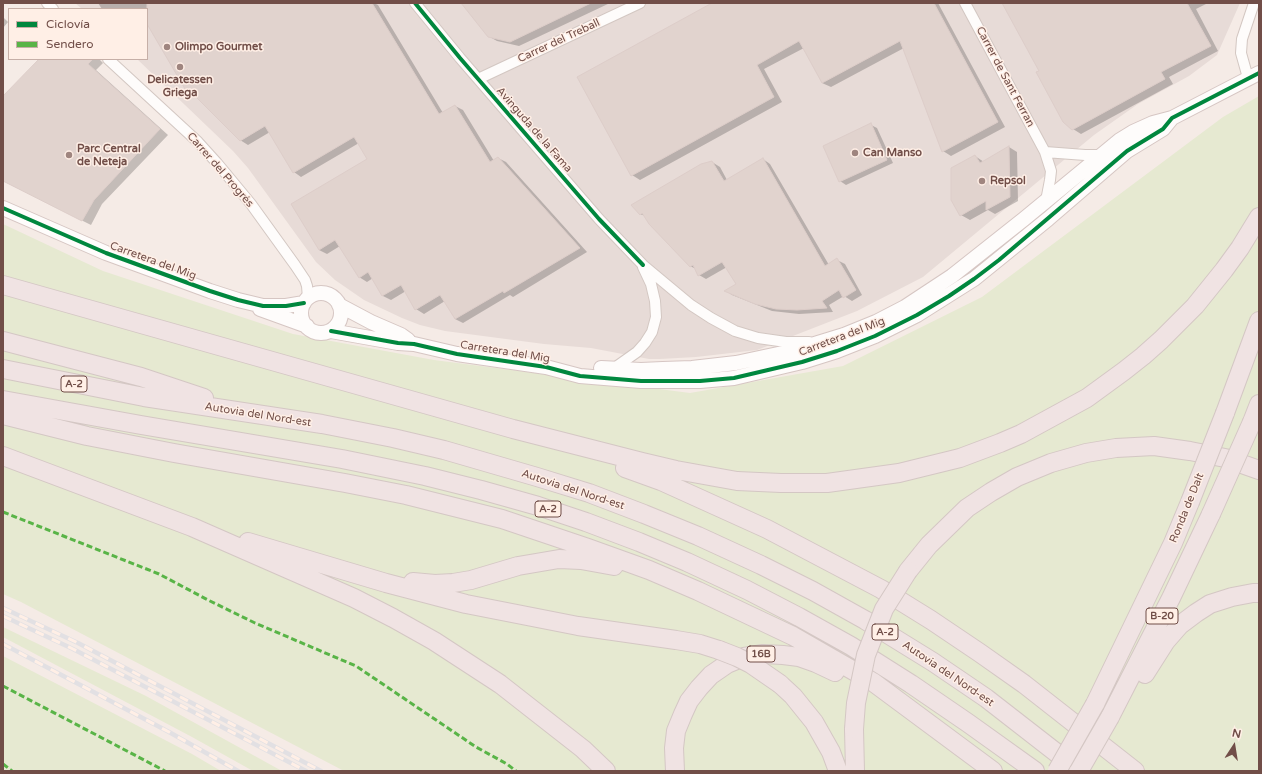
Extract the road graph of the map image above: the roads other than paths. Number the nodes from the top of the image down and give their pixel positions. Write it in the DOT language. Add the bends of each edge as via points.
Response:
graph roads {
  1 [pos="415,3"];
  2 [pos="640,3"];
  3 [pos="965,3"];
  4 [pos="1254,3"];
  5 [pos="109,60"];
  6 [pos="1254,76"];
  7 [pos="478,79"];
  8 [pos="1172,118"];
  9 [pos="1127,151"];
  10 [pos="1045,152"];
  11 [pos="1102,155"];
  12 [pos="1046,201"];
  13 [pos="3,208"];
  14 [pos="1259,217"];
  15 [pos="642,265"];
  16 [pos="4,285"];
  17 [pos="238,300"];
  18 [pos="306,301"];
  19 [pos="339,305"];
  20 [pos="1259,321"];
  21 [pos="307,326"];
  22 [pos="331,331"];
  23 [pos="3,341"];
  24 [pos="823,342"];
  25 [pos="414,344"];
  26 [pos="546,368"];
  27 [pos="3,369"];
  28 [pos="613,369"];
  29 [pos="3,400"];
  30 [pos="1259,404"];
  31 [pos="250,413"];
  32 [pos="3,415"];
  33 [pos="513,429"];
  34 [pos="3,456"];
  35 [pos="1259,470"];
  36 [pos="192,526"];
  37 [pos="339,568"];
  38 [pos="698,591"];
  39 [pos="1259,593"];
  40 [pos="1093,701"];
  41 [pos="911,710"];
  42 [pos="1068,718"];
  43 [pos="1114,719"];
  44 [pos="606,771"];
  45 [pos="675,771"];
  46 [pos="838,771"];
  47 [pos="855,771"];
  48 [pos="993,771"];
  49 [pos="1035,771"];
  50 [pos="1045,771"];
  51 [pos="1058,771"];
  52 [pos="1080,771"];
  53 [pos="1090,771"];
  54 [pos="1128,771"];
  55 [pos="1135,771"];
  1 -- 7 [label="street, Avinguda de la Fama"];
  2 -- 7 [label="street, Carrer del Treball"];
  3 -- 10 [label="street, Carrer de Sant Ferran"];
  4 -- 6 [label="street" via="1242,39 1241,53"];
  5 -- 18 [label="street, Carrer del Progrés" via="218,163 299,270 307,286"];
  6 -- 8 [label="street, Carretera del Mig"];
  7 -- 15 [label="street, Avinguda de la Fama"];
  8 -- 9 [label="street, Carretera del Mig" via="1163,129"];
  8 -- 11 [label="street, Carretera del Mig" via="1133,132"];
  9 -- 11 [label="street"];
  9 -- 26 [label="street, Carretera del Mig" via="974,279 917,315 837,351 734,378 700,381 580,376"];
  10 -- 11 [label="street"];
  10 -- 12 [label="street, Carrer de Sant Ferran" via="1050,171"];
  11 -- 12 [label="street, Carretera del Mig"];
  12 -- 24 [label="street, Carretera del Mig" via="952,276 905,307 876,322"];
  13 -- 17 [label="street, Carretera del Mig" via="106,253"];
  14 -- 33 [label="highway" via="1240,248 1195,306 1161,340 1124,371 1087,398 1042,424 1000,443 947,462 849,481 759,482 717,478 676,470"];
  15 -- 24 [label="street" via="691,305 735,331 786,342"];
  15 -- 28 [label="street" via="651,284 656,318 645,343"];
  16 -- 33 [label="highway"];
  17 -- 18 [label="street, Carretera del Mig" via="263,306"];
  17 -- 21 [label="street, Carretera del Mig"];
  18 -- 19 [label="street" via="313,295 325,294 331,296"];
  18 -- 21 [label="street" via="301,313"];
  19 -- 22 [label="street" via="340,319"];
  19 -- 25 [label="street, Carretera del Mig"];
  20 -- 40 [label="highway, Ronda de Dalt / B-20, bridge" via="1173,543"];
  21 -- 22 [label="street" via="318,333"];
  22 -- 25 [label="street, Carretera del Mig"];
  23 -- 31 [label="highway" via="141,377"];
  24 -- 28 [label="street, Carretera del Mig" via="736,363 685,368"];
  25 -- 26 [label="street, Carretera del Mig" via="457,354"];
  26 -- 28 [label="street, Carretera del Mig" via="574,366"];
  27 -- 31 [label="highway, Autovia del Nord-est / A-2" via="144,397"];
  29 -- 49 [label="highway, A-2" via="342,459 425,476 503,496 586,522 687,562 799,617 911,684"];
  30 -- 43 [label="highway, B-20, bridge" via="1211,514"];
  31 -- 52 [label="highway, Autovia del Nord-est / A-2" via="322,424 444,450 589,493 698,536 813,591 865,620 986,698"];
  32 -- 38 [label="highway" via="87,436 447,504 551,534"];
  33 -- 42 [label="highway" via="661,481 767,529 931,620 980,652"];
  34 -- 36 [label="highway"];
  35 -- 47 [label="highway, bridge" via="1225,458 1190,451 1154,446 1116,448 1058,461 1017,477 967,508 929,545 908,571 884,610 866,655 856,703"];
  36 -- 37 [label="highway"];
  36 -- 44 [label="highway" via="354,598 434,641 472,664 532,708"];
  37 -- 38 [label="highway" via="435,584 471,580 537,562 581,560 630,570"];
  37 -- 46 [label="highway, bridge" via="466,604 578,626 700,644 720,650 751,664 793,696 814,722 831,752"];
  38 -- 41 [label="highway" via="799,640 873,682"];
  39 -- 43 [label="highway" via="1232,597 1210,604 1180,625 1166,641"];
  40 -- 50 [label="highway"];
  40 -- 51 [label="highway, B-20, bridge"];
  41 -- 45 [label="highway, 16B" via="799,657 763,654 744,657 711,675 689,701 676,731"];
  41 -- 48 [label="highway"];
  42 -- 54 [label="highway"];
  42 -- 55 [label="highway"];
  43 -- 52 [label="highway, B-20, bridge"];
  43 -- 53 [label="highway"];
}
